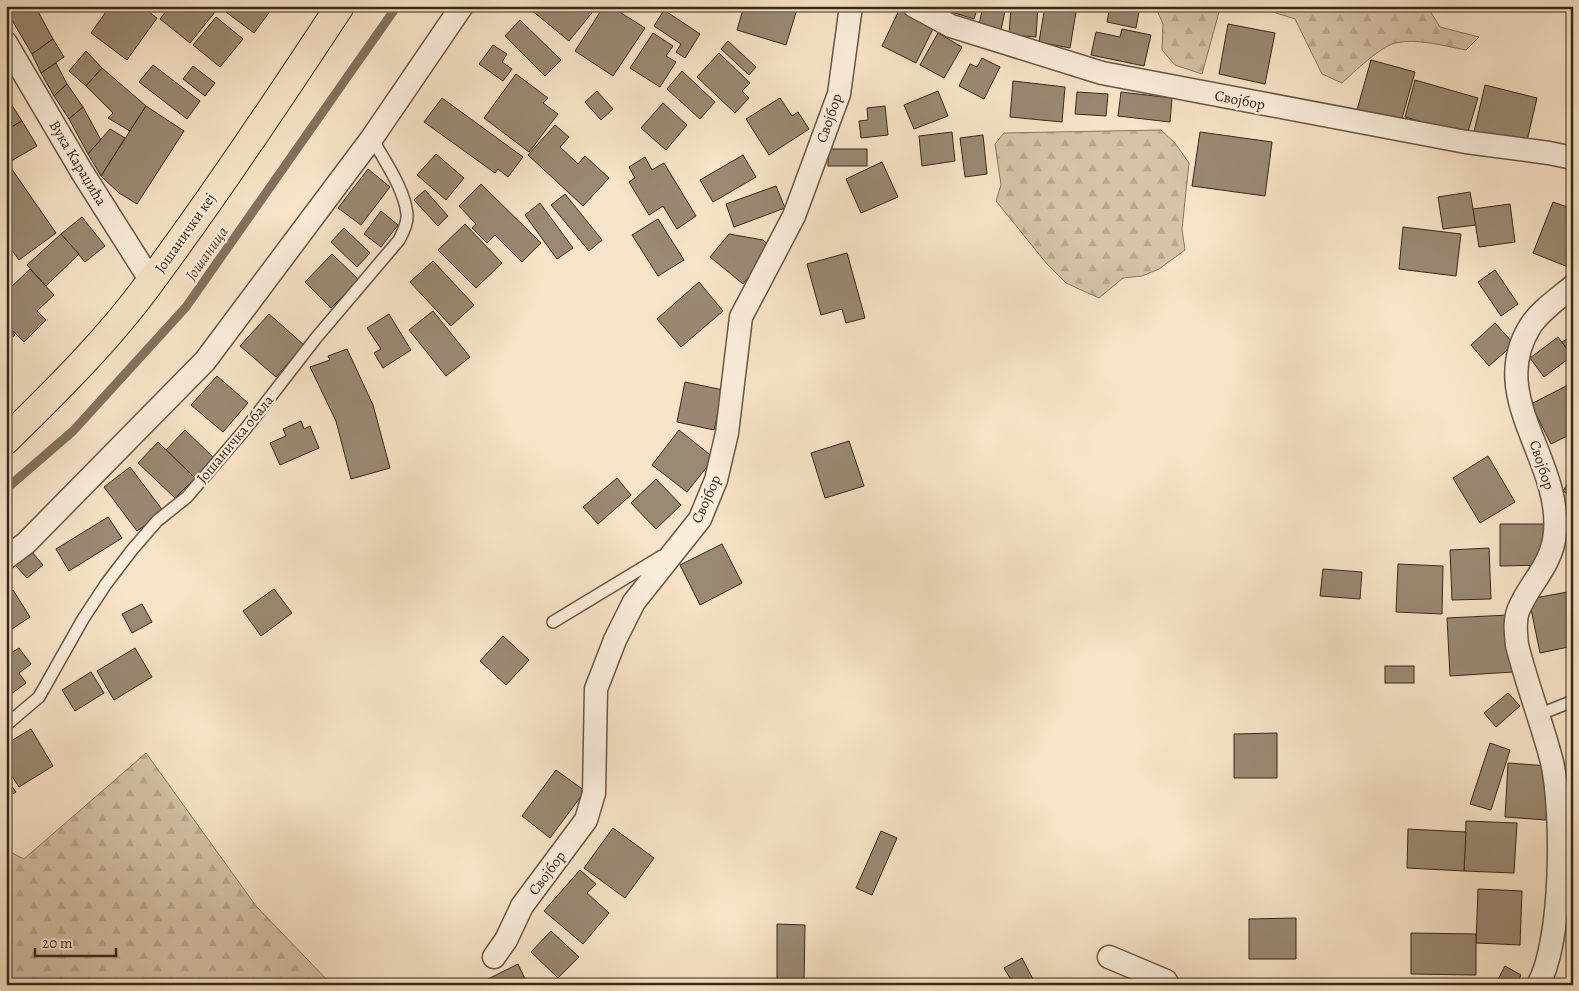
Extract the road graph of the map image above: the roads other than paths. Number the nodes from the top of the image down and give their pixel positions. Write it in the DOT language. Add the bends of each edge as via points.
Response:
graph roads {
  1 [pos="340,6"];
  2 [pos="462,6"];
  3 [pos="850,6"];
  4 [pos="916,7"];
  5 [pos="6,43"];
  6 [pos="372,138"];
  7 [pos="1573,158"];
  8 [pos="151,281"];
  9 [pos="1573,286"];
  10 [pos="6,440"];
  11 [pos="681,545"];
  12 [pos="6,558"];
  13 [pos="553,622"];
  14 [pos="1573,701"];
  15 [pos="1538,715"];
  16 [pos="6,725"];
  17 [pos="494,957"];
  18 [pos="1109,957"];
  19 [pos="1168,985"];
  20 [pos="1538,985"];
  1 -- 8 [label="main road, Јошанички кеј" via="273,108"];
  2 -- 6 [label="street"];
  3 -- 11 [label="street, Својбор" via="839,94 794,216 741,317 727,433 716,480 700,519"];
  4 -- 7 [label="street, Својбор" via="951,26 1102,73 1466,142"];
  5 -- 8 [label="street, Вука Караџића"];
  6 -- 12 [label="street" via="206,361 26,544"];
  6 -- 16 [label="lane, Јошаничка обала" via="402,194 407,214 399,240 187,497 157,521 132,550 83,619 39,697"];
  8 -- 10 [label="main road, Јошанички кеј" via="76,369"];
  9 -- 15 [label="street, Својбор" via="1531,324 1516,361 1517,398 1545,469 1556,513 1550,556 1518,611 1515,626 1517,645"];
  11 -- 13 [label="lane"];
  11 -- 17 [label="street, Својбор" via="634,602 596,689 594,794 586,820 522,906"];
  14 -- 15 [label="lane"];
  15 -- 20 [label="street, Својбор" via="1552,764 1559,831 1557,903 1549,960"];
  18 -- 19 [label="street" via="1166,981"];
}
